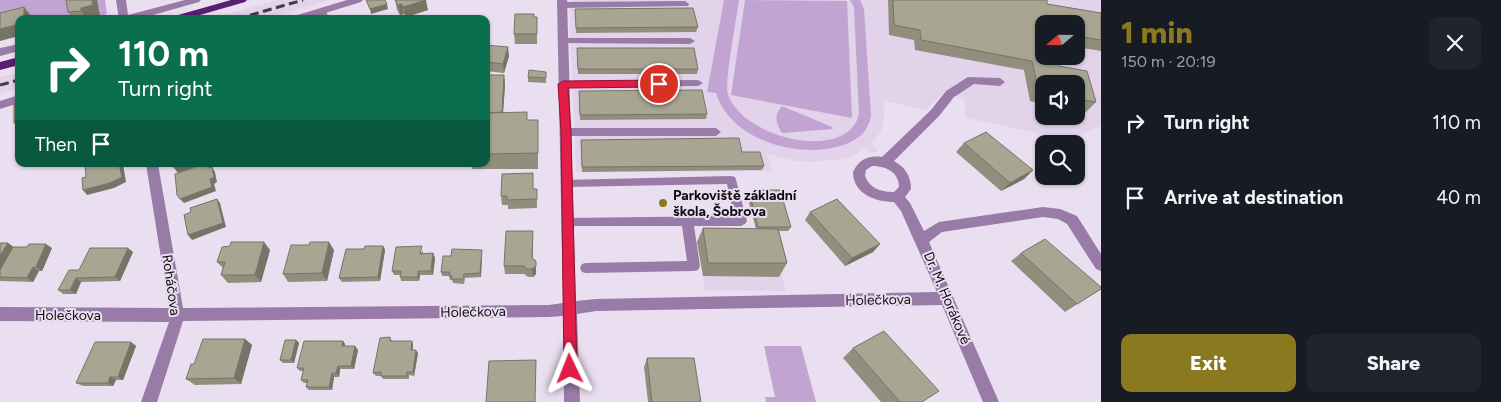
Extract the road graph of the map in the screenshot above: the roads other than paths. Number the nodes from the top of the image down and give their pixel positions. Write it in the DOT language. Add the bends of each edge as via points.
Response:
graph roads {
  1 [pos="121,0"];
  2 [pos="196,0"];
  3 [pos="242,0"];
  4 [pos="358,0"];
  5 [pos="562,2"];
  6 [pos="685,4"];
  7 [pos="124,15"];
  8 [pos="140,15"];
  9 [pos="188,15"];
  10 [pos="307,15"];
  11 [pos="563,41"];
  12 [pos="690,41"];
  13 [pos="15,49"];
  14 [pos="0,52"];
  15 [pos="15,62"];
  16 [pos="0,66"];
  17 [pos="1000,82"];
  18 [pos="698,83"];
  19 [pos="563,84"];
  20 [pos="15,100"];
  21 [pos="0,105"];
  22 [pos="566,132"];
  23 [pos="716,132"];
  24 [pos="885,162"];
  25 [pos="152,167"];
  26 [pos="567,183"];
  27 [pos="897,197"];
  28 [pos="568,221"];
  29 [pos="687,221"];
  30 [pos="921,240"];
  31 [pos="1101,265"];
  32 [pos="586,268"];
  33 [pos="946,298"];
  34 [pos="570,308"];
  35 [pos="0,314"];
  36 [pos="177,316"];
  37 [pos="149,402"];
  38 [pos="572,402"];
  39 [pos="991,402"];
  1 -- 7 [label="street"];
  2 -- 8 [label="street"];
  3 -- 9 [label="main road"];
  4 -- 10 [label="street"];
  5 -- 6 [label="lane"];
  5 -- 11 [label="street"];
  11 -- 12 [label="lane"];
  11 -- 19 [label="street"];
  13 -- 14 [label="street"];
  15 -- 16 [label="main road"];
  17 -- 24 [label="street" via="972,80 950,94 935,114"];
  18 -- 19 [label="lane"];
  19 -- 22 [label="street"];
  20 -- 21 [label="street"];
  22 -- 23 [label="lane"];
  22 -- 26 [label="street"];
  24 -- 27 [label="street" via="904,177 905,189"];
  24 -- 27 [label="street" via="864,162 858,177 872,193"];
  25 -- 36 [label="street, Roháčova"];
  26 -- 28 [label="street"];
  26 -- 29 [label="lane" via="730,180 741,221"];
  27 -- 30 [label="street, Dr. M. Horákové" via="906,207"];
  28 -- 29 [label="lane"];
  28 -- 34 [label="street"];
  29 -- 32 [label="lane" via="694,266"];
  30 -- 31 [label="street" via="939,227 1043,212 1060,214 1072,220"];
  30 -- 33 [label="street, Dr. M. Horákové"];
  33 -- 34 [label="street, Holečkova"];
  33 -- 39 [label="street, Dr. M. Horákové"];
  34 -- 36 [label="street, Holečkova" via="549,311"];
  34 -- 38 [label="street"];
  35 -- 36 [label="street, Holečkova"];
  36 -- 37 [label="street, Roháčova"];
}
